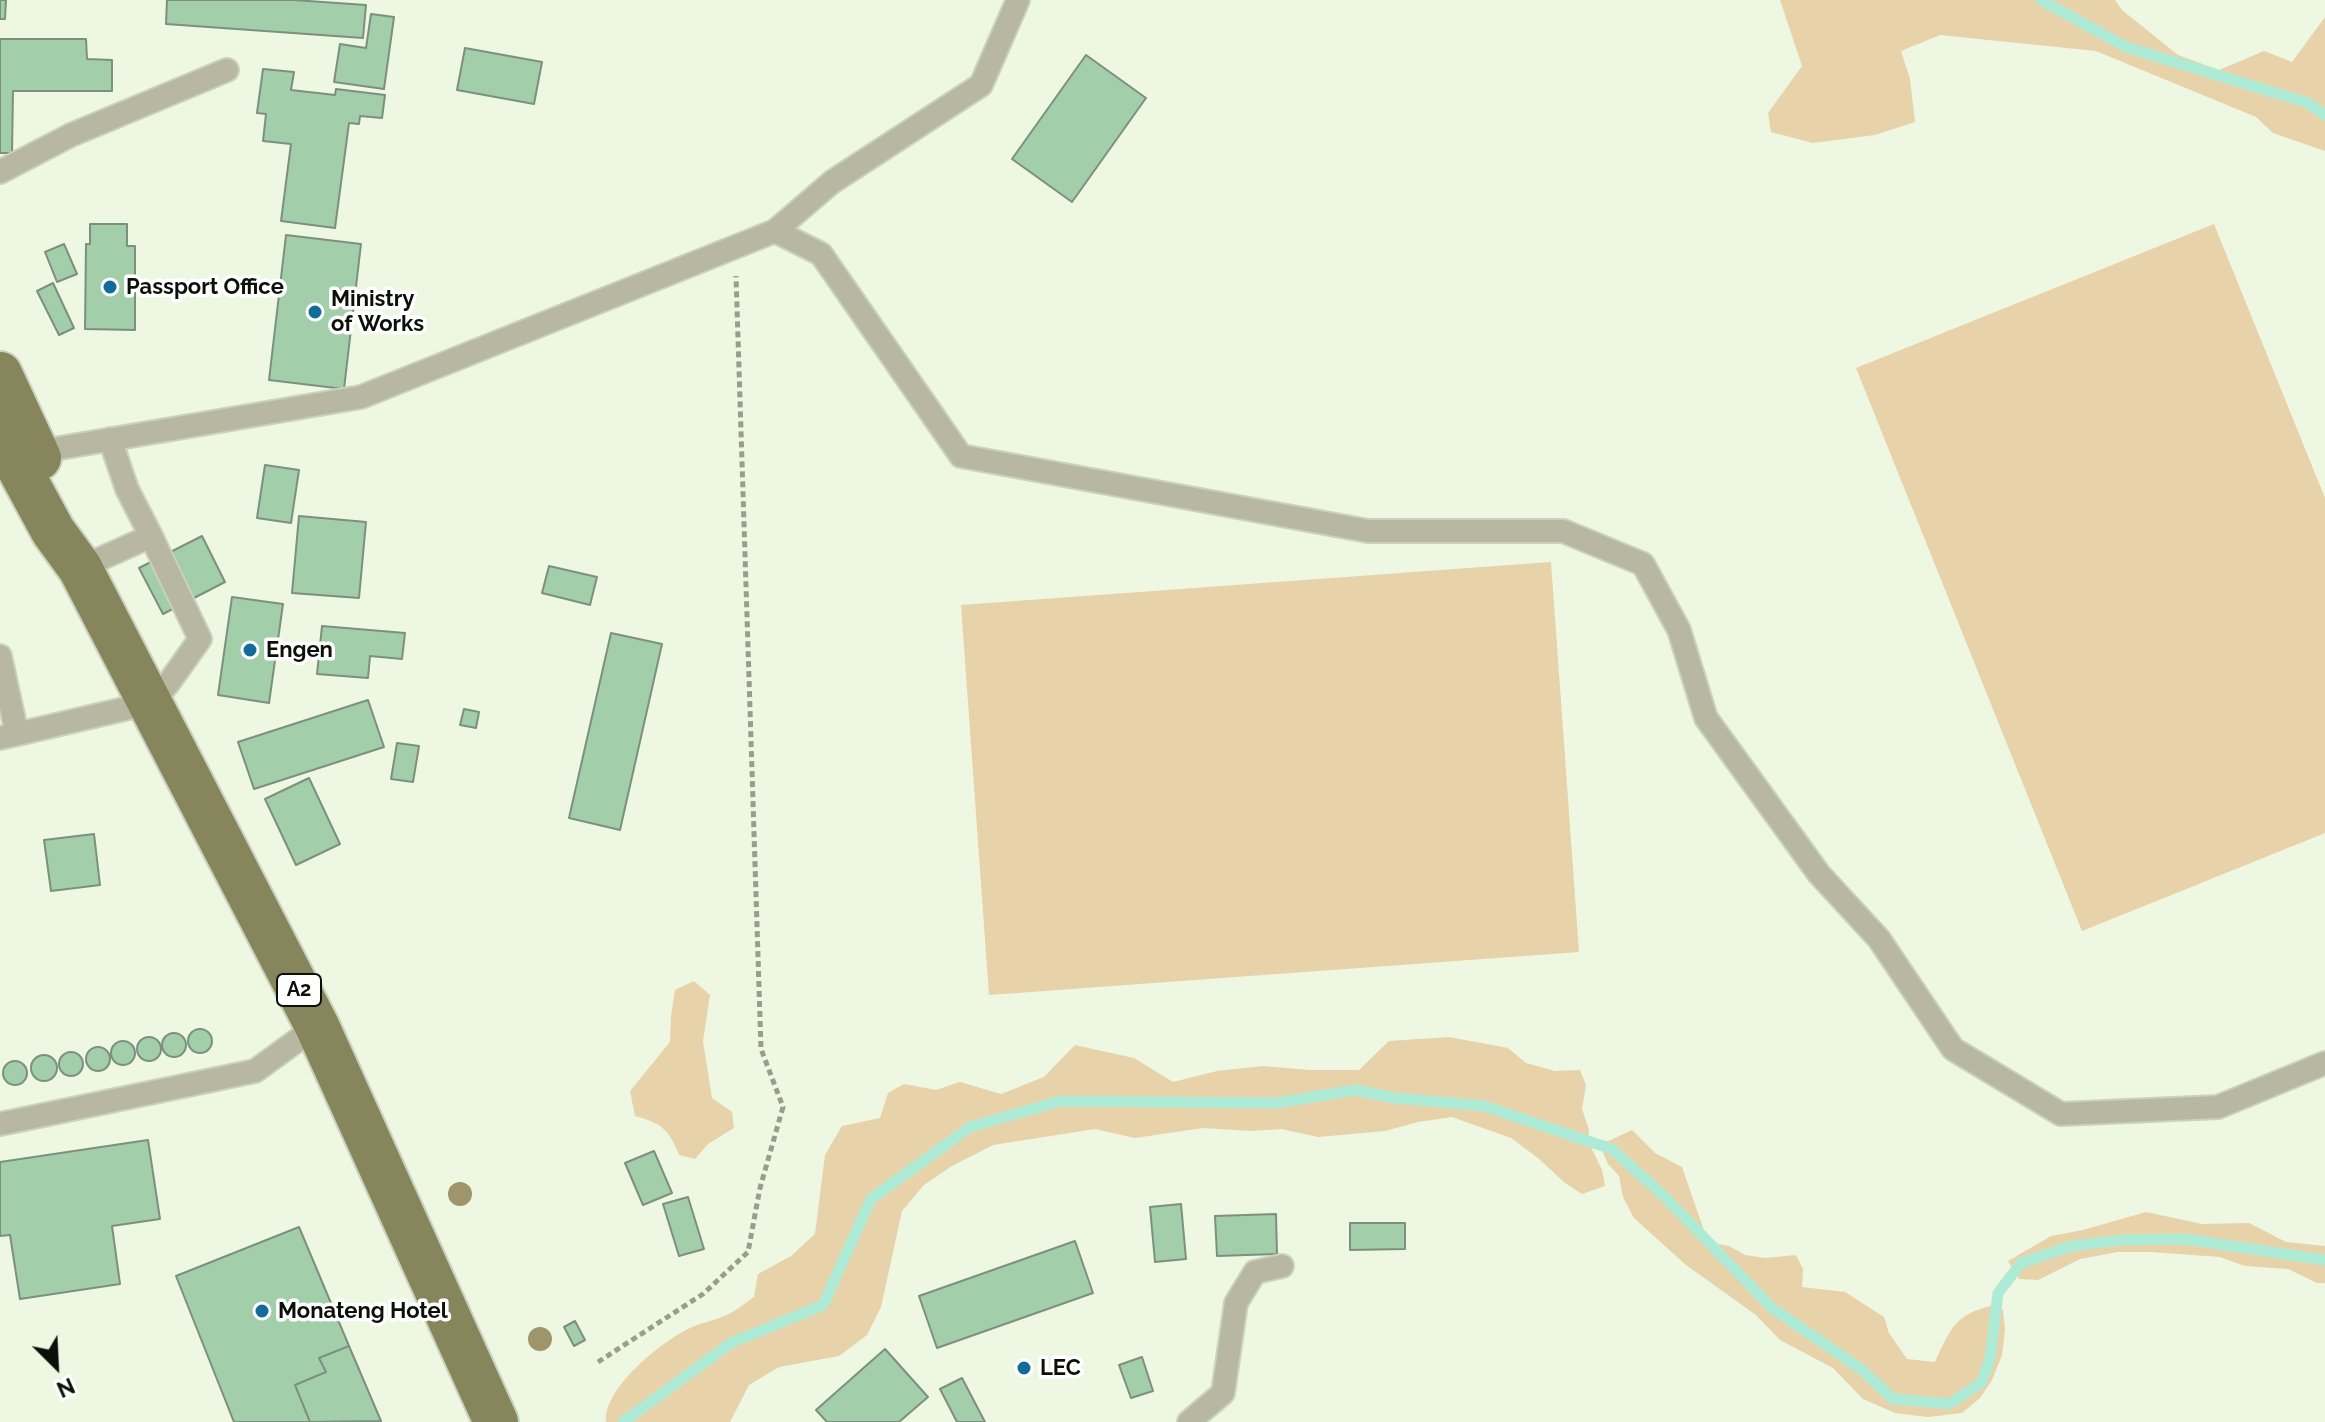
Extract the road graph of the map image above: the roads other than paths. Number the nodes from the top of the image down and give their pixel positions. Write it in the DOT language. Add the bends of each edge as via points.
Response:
graph roads {
  1 [pos="1018,0"];
  2 [pos="227,70"];
  3 [pos="0,172"];
  4 [pos="775,231"];
  5 [pos="0,374"];
  6 [pos="110,439"];
  7 [pos="18,442"];
  8 [pos="151,536"];
  9 [pos="80,568"];
  10 [pos="0,656"];
  11 [pos="150,703"];
  12 [pos="8,736"];
  13 [pos="317,1026"];
  14 [pos="2325,1063"];
  15 [pos="0,1124"];
  16 [pos="1282,1266"];
  17 [pos="496,1422"];
  18 [pos="1189,1422"];
  1 -- 4 [label="lane" via="981,85 832,182"];
  2 -- 3 [label="lane" via="71,135"];
  4 -- 6 [label="lane" via="361,397"];
  4 -- 14 [label="lane" via="821,254 961,456 1368,531 1563,531 1643,564 1679,630 1706,718 1819,874 1879,939 1953,1049 2061,1114 2218,1107"];
  5 -- 7 [label="main road, A2"];
  6 -- 7 [label="lane"];
  6 -- 8 [label="lane"];
  7 -- 9 [label="main road, A2" via="53,531"];
  8 -- 9 [label="lane"];
  8 -- 11 [label="lane" via="200,639"];
  9 -- 11 [label="main road, A2"];
  10 -- 12 [label="lane"];
  11 -- 12 [label="lane"];
  11 -- 13 [label="main road, A2"];
  13 -- 15 [label="lane" via="255,1071"];
  13 -- 17 [label="main road, A2"];
  16 -- 18 [label="lane" via="1255,1272 1236,1303 1223,1393"];
}
